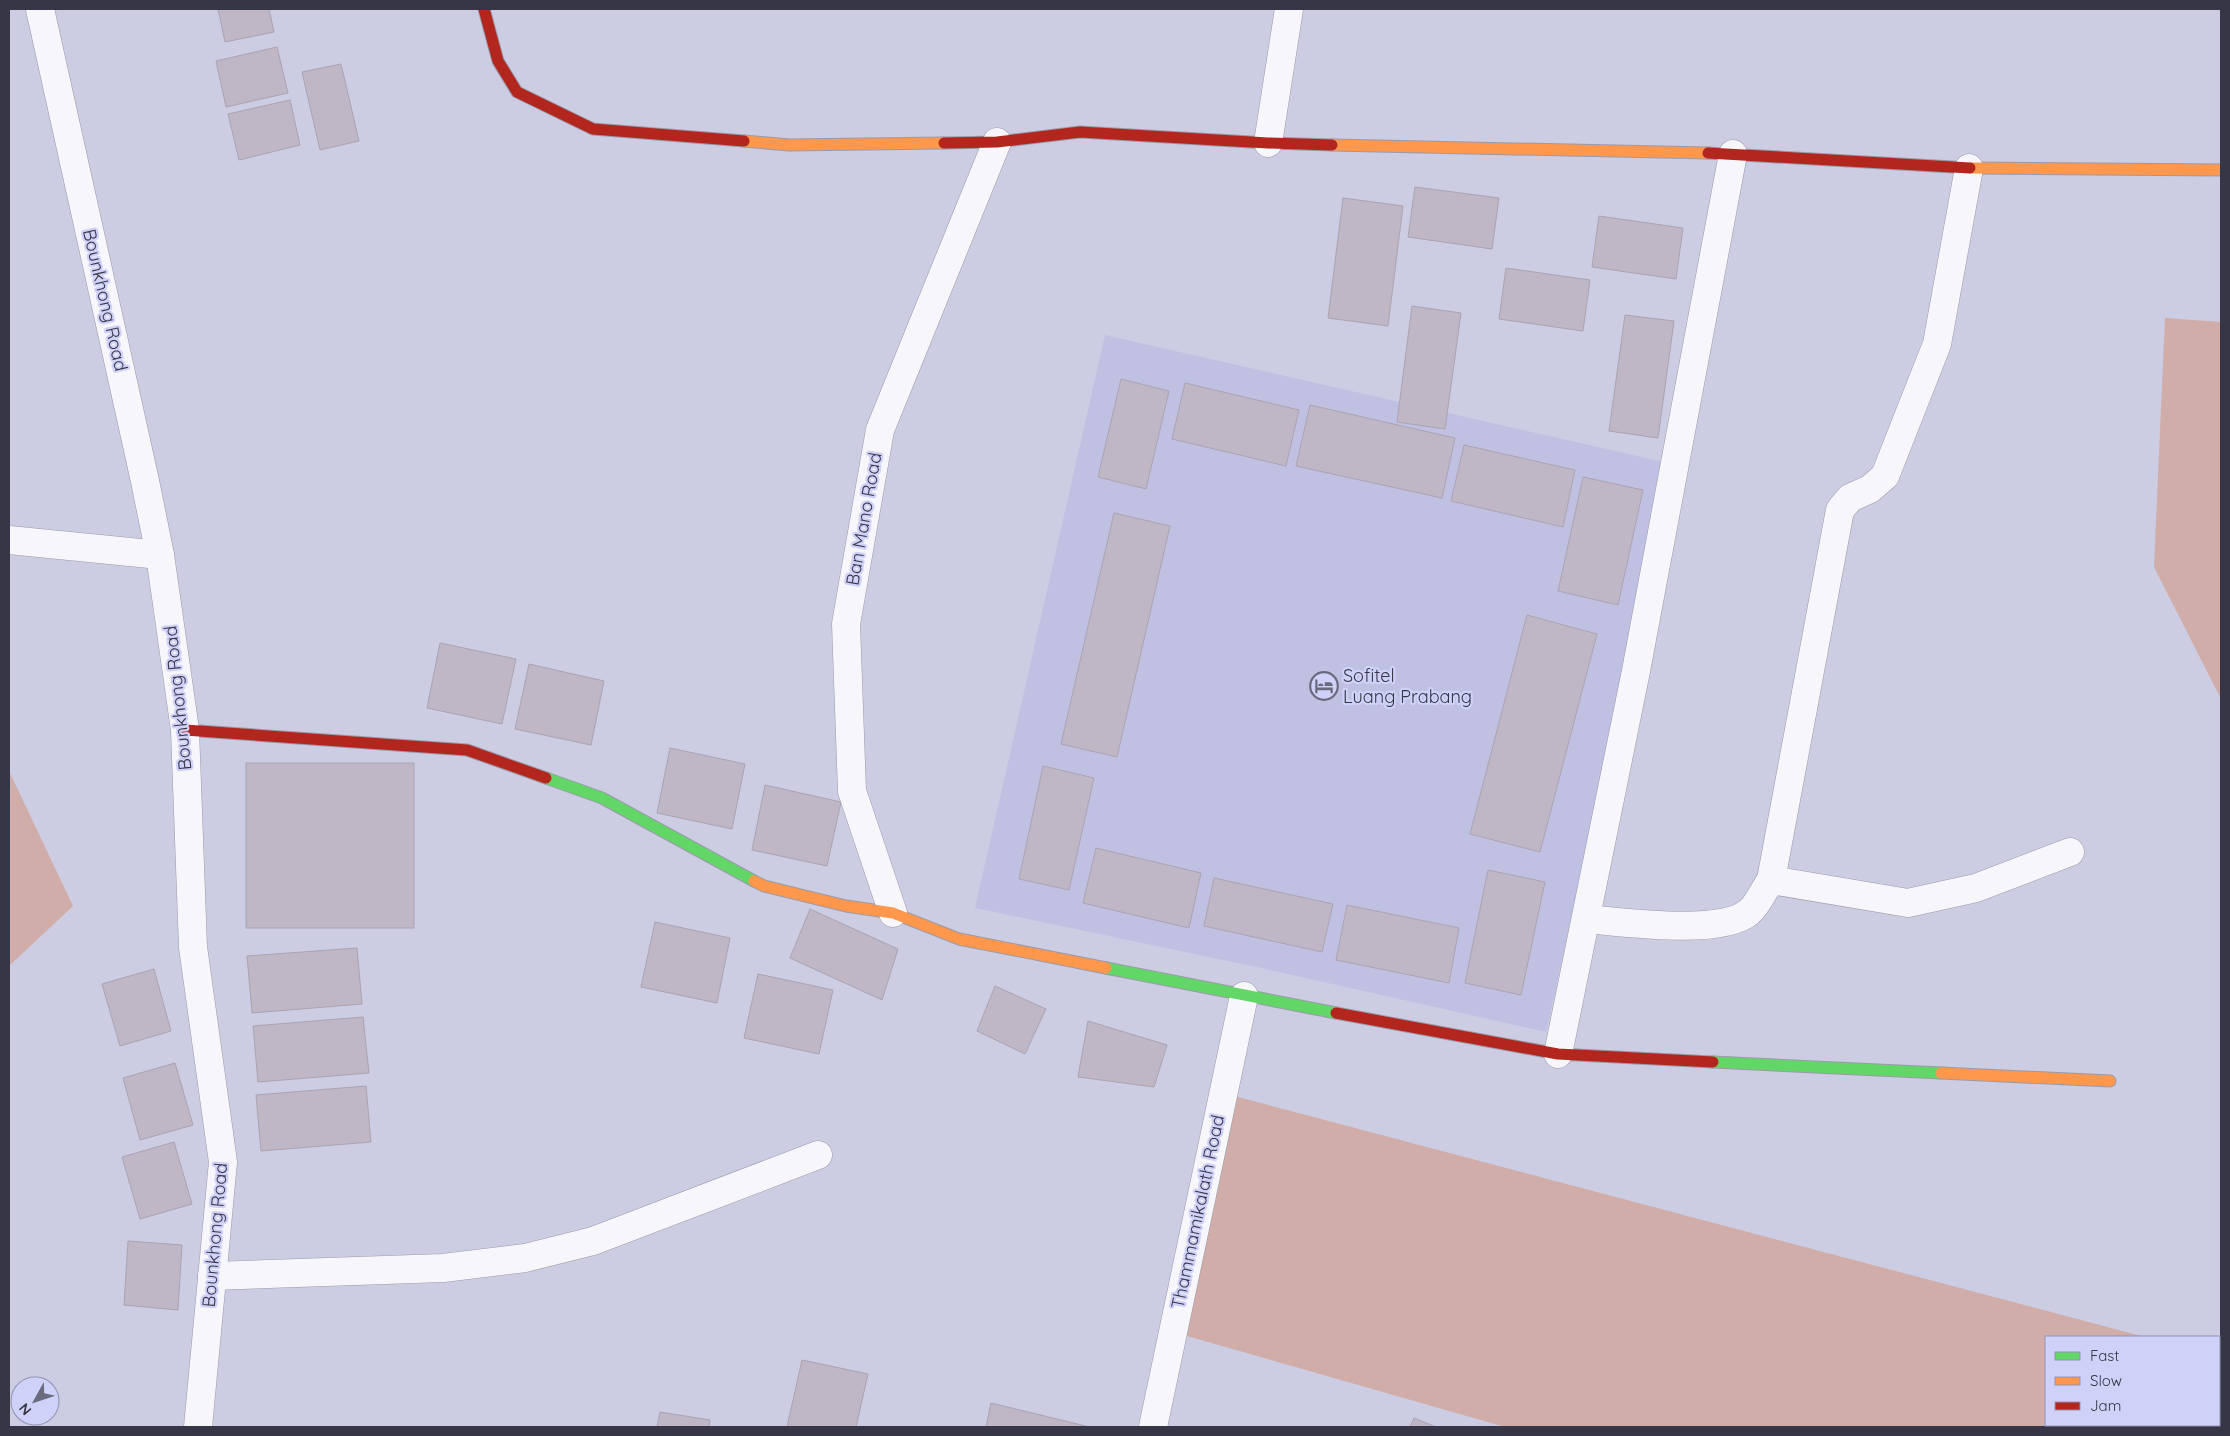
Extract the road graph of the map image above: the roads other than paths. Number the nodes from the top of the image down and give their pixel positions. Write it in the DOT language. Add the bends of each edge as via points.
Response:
graph roads {
  1 [pos="40,9"];
  2 [pos="484,9"];
  3 [pos="1288,9"];
  4 [pos="997,142"];
  5 [pos="1268,143"];
  6 [pos="1732,154"];
  7 [pos="1969,168"];
  8 [pos="2221,170"];
  9 [pos="9,540"];
  10 [pos="160,555"];
  11 [pos="185,730"];
  12 [pos="2070,852"];
  13 [pos="1771,880"];
  14 [pos="893,913"];
  15 [pos="1586,919"];
  16 [pos="1244,996"];
  17 [pos="1558,1054"];
  18 [pos="2110,1081"];
  19 [pos="818,1155"];
  20 [pos="212,1276"];
  21 [pos="198,1427"];
  22 [pos="1153,1427"];
  1 -- 10 [label="street, Bounkhong Road"];
  2 -- 4 [label="street" via="498,61 517,92 593,129 790,144"];
  3 -- 5 [label="street"];
  4 -- 5 [label="street" via="1080,132"];
  4 -- 14 [label="street, Ban Mano Road" via="880,430 846,624 852,791"];
  5 -- 6 [label="street"];
  6 -- 7 [label="street"];
  6 -- 15 [label="street" via="1636,671"];
  7 -- 8 [label="street"];
  7 -- 13 [label="street" via="1937,344 1885,476 1870,489 1850,498 1840,510"];
  9 -- 10 [label="street"];
  10 -- 11 [label="street, Bounkhong Road"];
  11 -- 14 [label="street" via="467,750 602,798 764,886 846,906"];
  11 -- 20 [label="street, Bounkhong Road" via="193,947 223,1162"];
  12 -- 13 [label="street" via="1976,888 1908,903"];
  13 -- 15 [label="street" via="1749,912 1724,923 1688,927"];
  14 -- 16 [label="street" via="960,939"];
  15 -- 17 [label="street"];
  16 -- 17 [label="street"];
  16 -- 22 [label="street, Thammamikalath Road"];
  17 -- 18 [label="street"];
  19 -- 20 [label="street" via="593,1241 525,1258 443,1268"];
  20 -- 21 [label="street, Bounkhong Road"];
}
